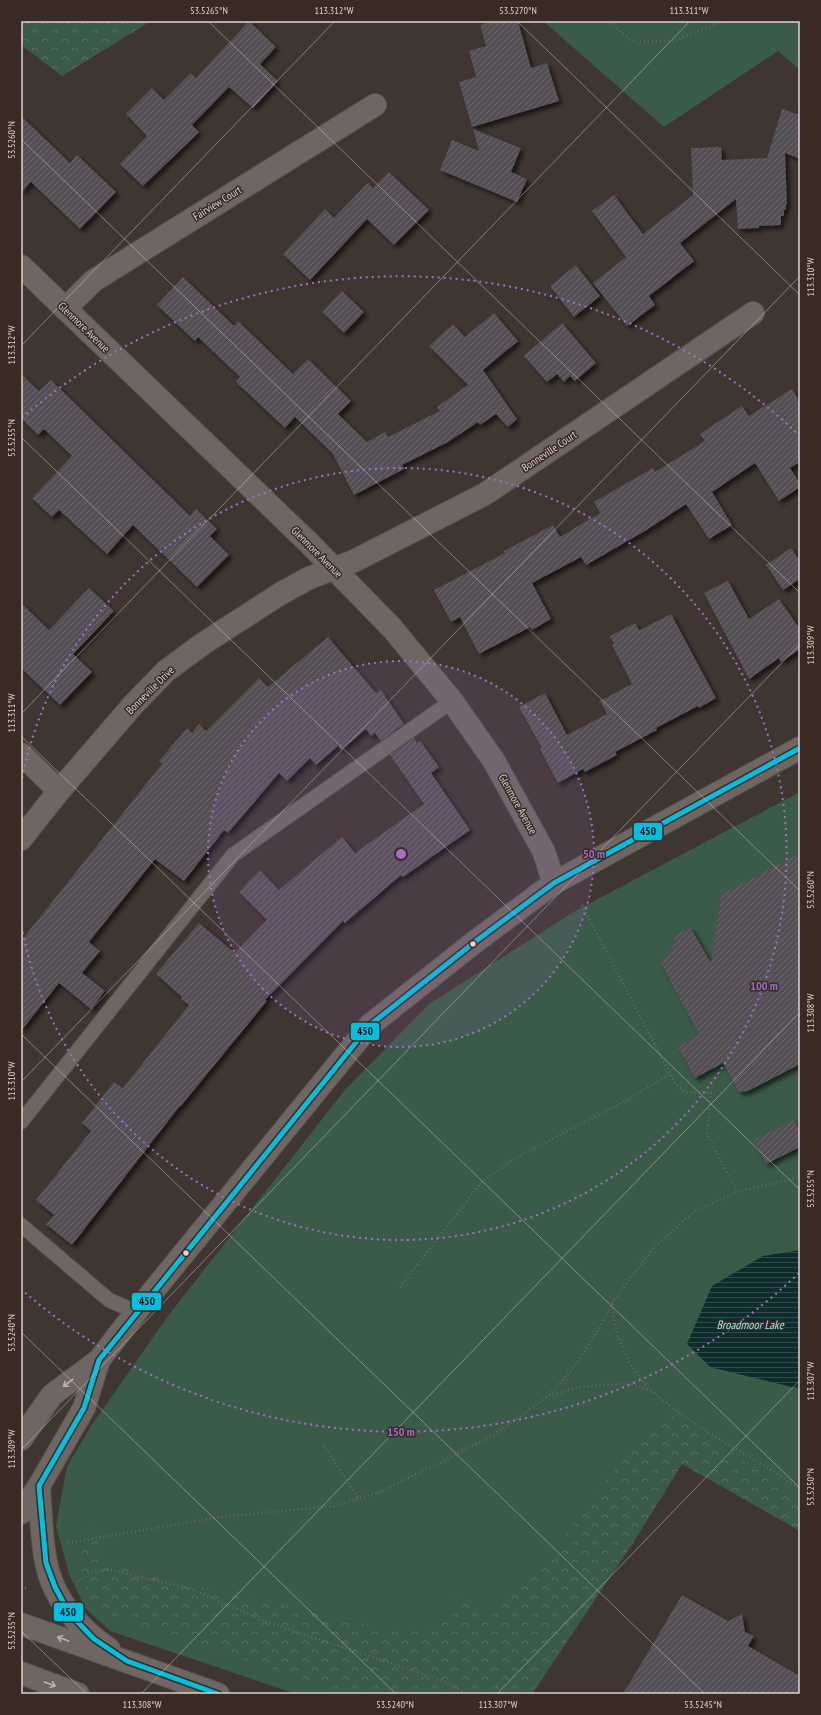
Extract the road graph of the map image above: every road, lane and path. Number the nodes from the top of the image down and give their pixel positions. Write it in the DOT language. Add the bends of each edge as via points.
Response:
graph roads {
  1 [pos="607,21"];
  2 [pos="724,21"];
  3 [pos="375,105"];
  4 [pos="21,266"];
  5 [pos="64,309"];
  6 [pos="753,313"];
  7 [pos="334,568"];
  8 [pos="452,701"];
  9 [pos="800,748"];
  10 [pos="21,754"];
  11 [pos="59,791"];
  12 [pos="21,839"];
  13 [pos="554,883"];
  14 [pos="582,905"];
  15 [pos="670,1074"];
  16 [pos="21,1122"];
  17 [pos="800,1177"];
  18 [pos="737,1192"];
  19 [pos="21,1225"];
  20 [pos="400,1287"];
  21 [pos="613,1301"];
  22 [pos="136,1312"];
  23 [pos="99,1360"];
  24 [pos="653,1392"];
  25 [pos="548,1396"];
  26 [pos="21,1439"];
  27 [pos="324,1446"];
  28 [pos="39,1486"];
  29 [pos="800,1489"];
  30 [pos="359,1499"];
  31 [pos="21,1514"];
  32 [pos="64,1544"];
  33 [pos="71,1584"];
  34 [pos="21,1624"];
  35 [pos="126,1661"];
  36 [pos="21,1673"];
  37 [pos="78,1694"];
  38 [pos="218,1694"];
  39 [pos="466,1694"];
  1 -- 2 [label="path" via="634,42 673,41"];
  3 -- 5 [label="street, Fairview Court" via="93,281"];
  4 -- 5 [label="street, Glenmore Avenue"];
  5 -- 7 [label="street, Glenmore Avenue"];
  6 -- 7 [label="street, Bonneville Court" via="485,494 354,561"];
  7 -- 8 [label="street, Glenmore Avenue" via="392,628"];
  7 -- 11 [label="street, Bonneville Drive" via="280,594 166,671"];
  8 -- 13 [label="street, Glenmore Avenue" via="494,761 544,852"];
  8 -- 16 [label="lane" via="234,855"];
  9 -- 13 [label="street"];
  10 -- 11 [label="street"];
  11 -- 12 [label="street, Bonneville Drive"];
  13 -- 22 [label="street" via="370,1025"];
  14 -- 15 [label="path"];
  15 -- 18 [label="path" via="685,1092 711,1093 707,1134"];
  15 -- 20 [label="path" via="512,1160 481,1183"];
  17 -- 18 [label="path"];
  18 -- 21 [label="path" via="695,1211 665,1237"];
  19 -- 22 [label="lane" via="108,1300"];
  21 -- 24 [label="path" via="616,1332 640,1376"];
  21 -- 25 [label="path" via="600,1327 574,1367"];
  22 -- 23 [label="street"];
  23 -- 26 [label="street, one-way" via="52,1395"];
  23 -- 28 [label="street" via="84,1408"];
  24 -- 25 [label="path" via="634,1384 622,1384 579,1387"];
  24 -- 29 [label="path" via="693,1422"];
  25 -- 30 [label="path" via="500,1431 423,1471"];
  27 -- 30 [label="path"];
  28 -- 31 [label="street"];
  28 -- 35 [label="street" via="46,1563 54,1586 68,1613 94,1639"];
  30 -- 32 [label="path" via="334,1506 220,1517"];
  33 -- 39 [label="path" via="92,1572 108,1569 191,1589 269,1623 446,1682"];
  35 -- 34 [label="street, one-way"];
  35 -- 38 [label="street"];
  36 -- 37 [label="street, one-way"];
}
